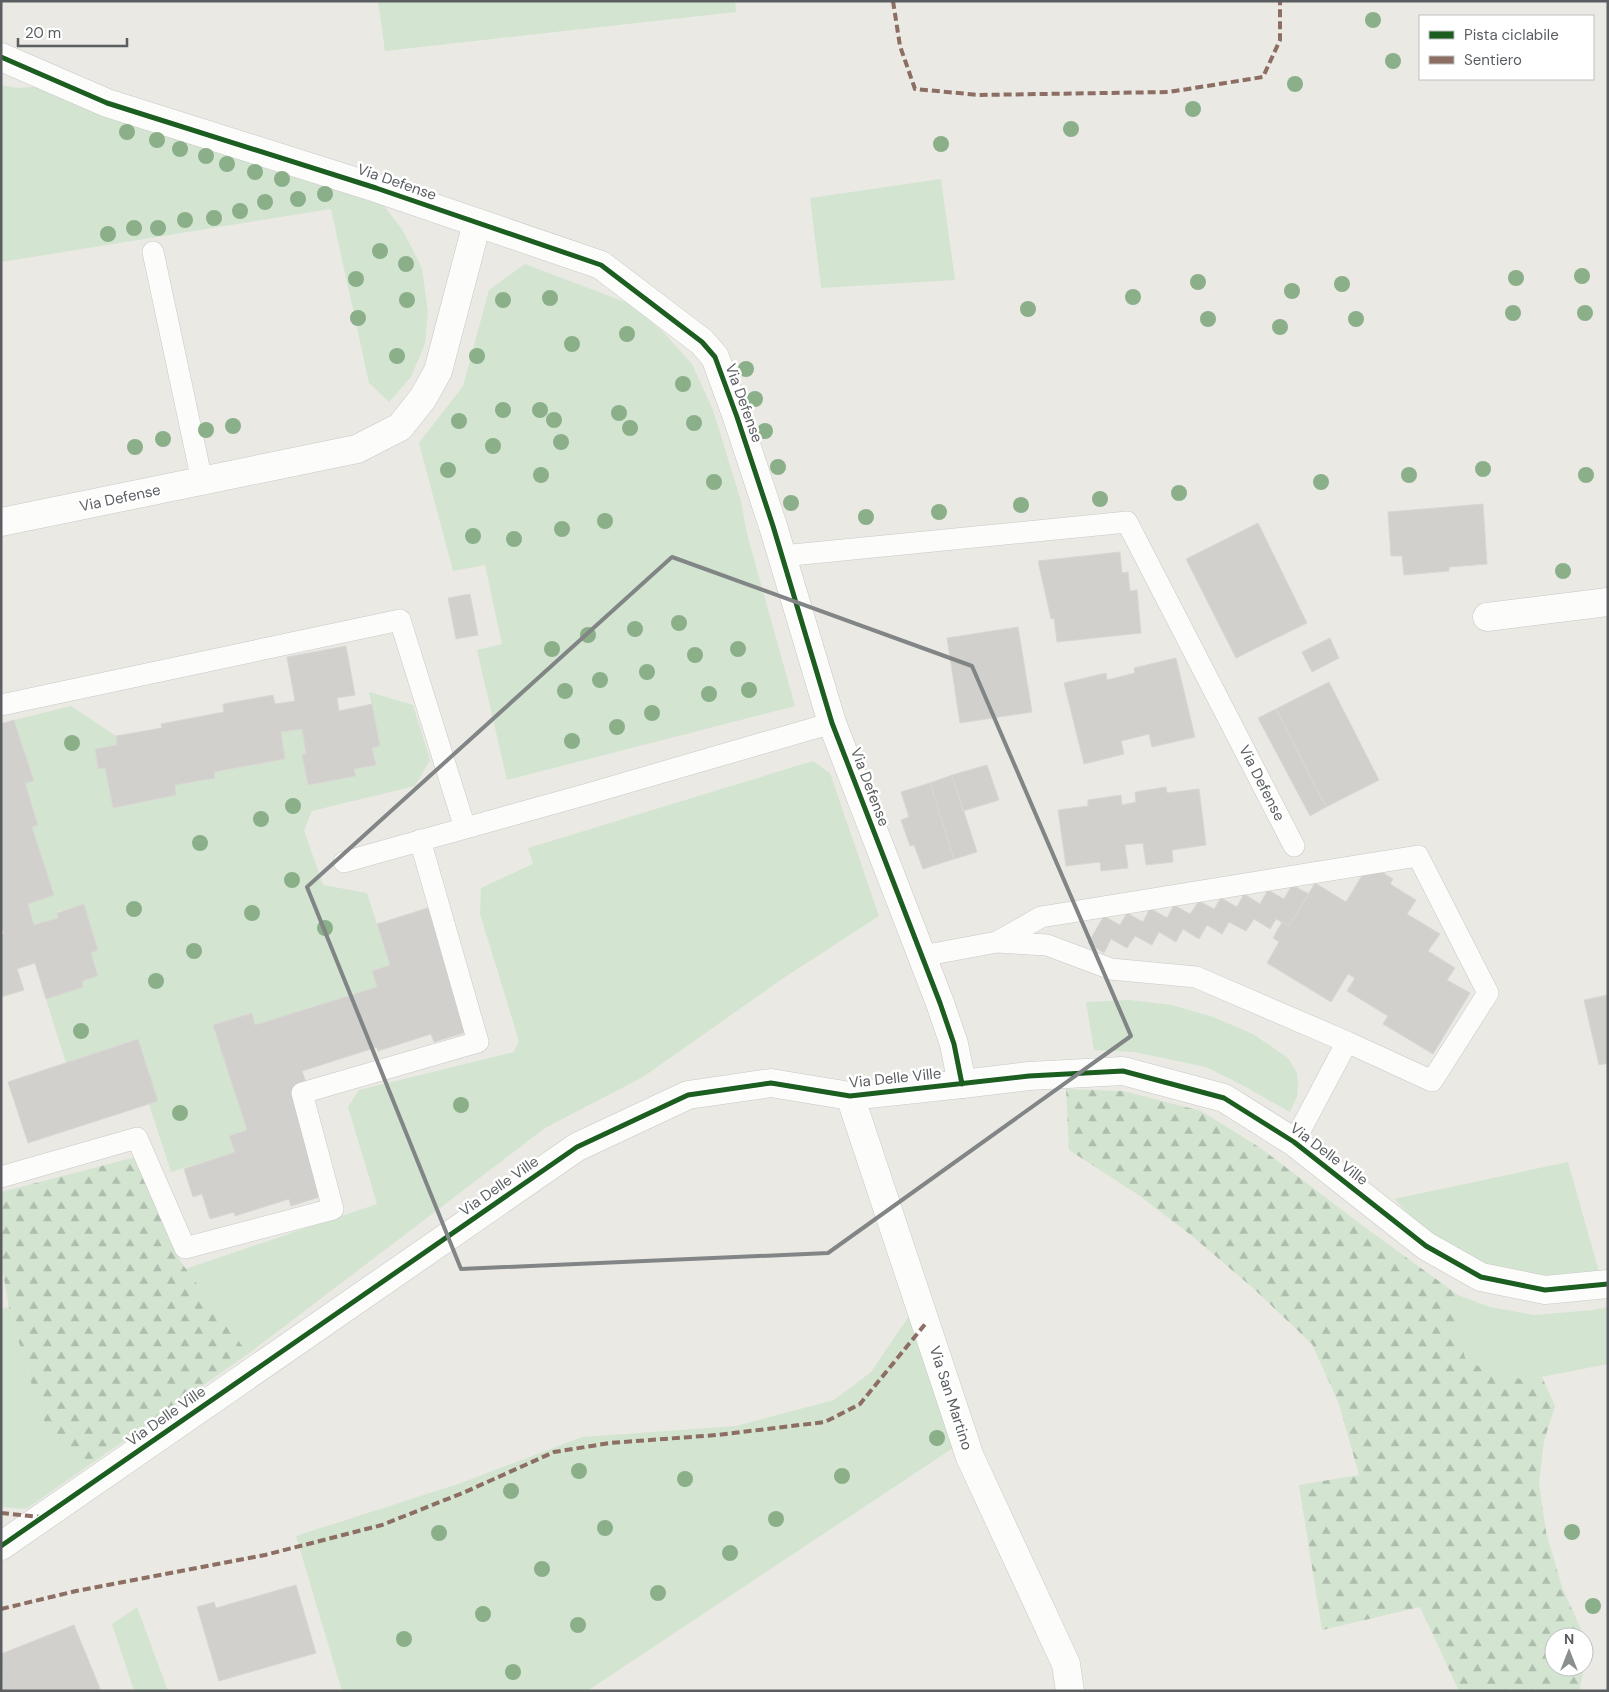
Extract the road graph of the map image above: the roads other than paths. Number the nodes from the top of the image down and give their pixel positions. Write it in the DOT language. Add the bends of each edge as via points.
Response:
graph roads {
  1 [pos="1,57"];
  2 [pos="478,223"];
  3 [pos="153,252"];
  4 [pos="202,481"];
  5 [pos="1,522"];
  6 [pos="782,556"];
  7 [pos="1608,602"];
  8 [pos="1487,617"];
  9 [pos="1,705"];
  10 [pos="832,723"];
  11 [pos="465,828"];
  12 [pos="420,840"];
  13 [pos="1294,846"];
  14 [pos="344,862"];
  15 [pos="997,942"];
  16 [pos="922,956"];
  17 [pos="1347,1042"];
  18 [pos="962,1084"];
  19 [pos="850,1096"];
  20 [pos="1294,1142"];
  21 [pos="1,1177"];
  22 [pos="1608,1284"];
  23 [pos="1,1546"];
  24 [pos="1070,1691"];
  1 -- 2 [label="street, Via Defense" via="107,103"];
  2 -- 4 [label="street, Via Defense" via="438,371 423,398 400,427 357,449"];
  2 -- 6 [label="street, Via Defense" via="601,265 702,342 714,358 734,408"];
  3 -- 4 [label="lane"];
  4 -- 5 [label="street, Via Defense"];
  6 -- 10 [label="street, Via Defense"];
  6 -- 13 [label="lane, Via Defense" via="1127,522"];
  7 -- 8 [label="street"];
  9 -- 11 [label="lane" via="400,620"];
  10 -- 11 [label="lane"];
  10 -- 16 [label="street, Via Defense"];
  11 -- 12 [label="lane"];
  12 -- 14 [label="lane"];
  12 -- 21 [label="lane" via="478,1042 302,1093 334,1208 184,1248 137,1138"];
  15 -- 16 [label="lane"];
  15 -- 17 [label="lane" via="1047,945 1111,969 1196,977"];
  15 -- 17 [label="lane" via="1041,917 1418,856 1488,993 1432,1081"];
  16 -- 18 [label="street, Via Defense" via="954,1044"];
  17 -- 20 [label="lane"];
  18 -- 19 [label="street, Via Delle Ville"];
  18 -- 20 [label="street, Via Delle Ville" via="1028,1076 1123,1072 1224,1098"];
  19 -- 23 [label="street, Via Delle Ville" via="771,1083 688,1094 577,1147"];
  19 -- 24 [label="street, Via San Martino" via="970,1457 1066,1664"];
  20 -- 22 [label="street, Via Delle Ville" via="1426,1246 1481,1277 1545,1290"];
}
